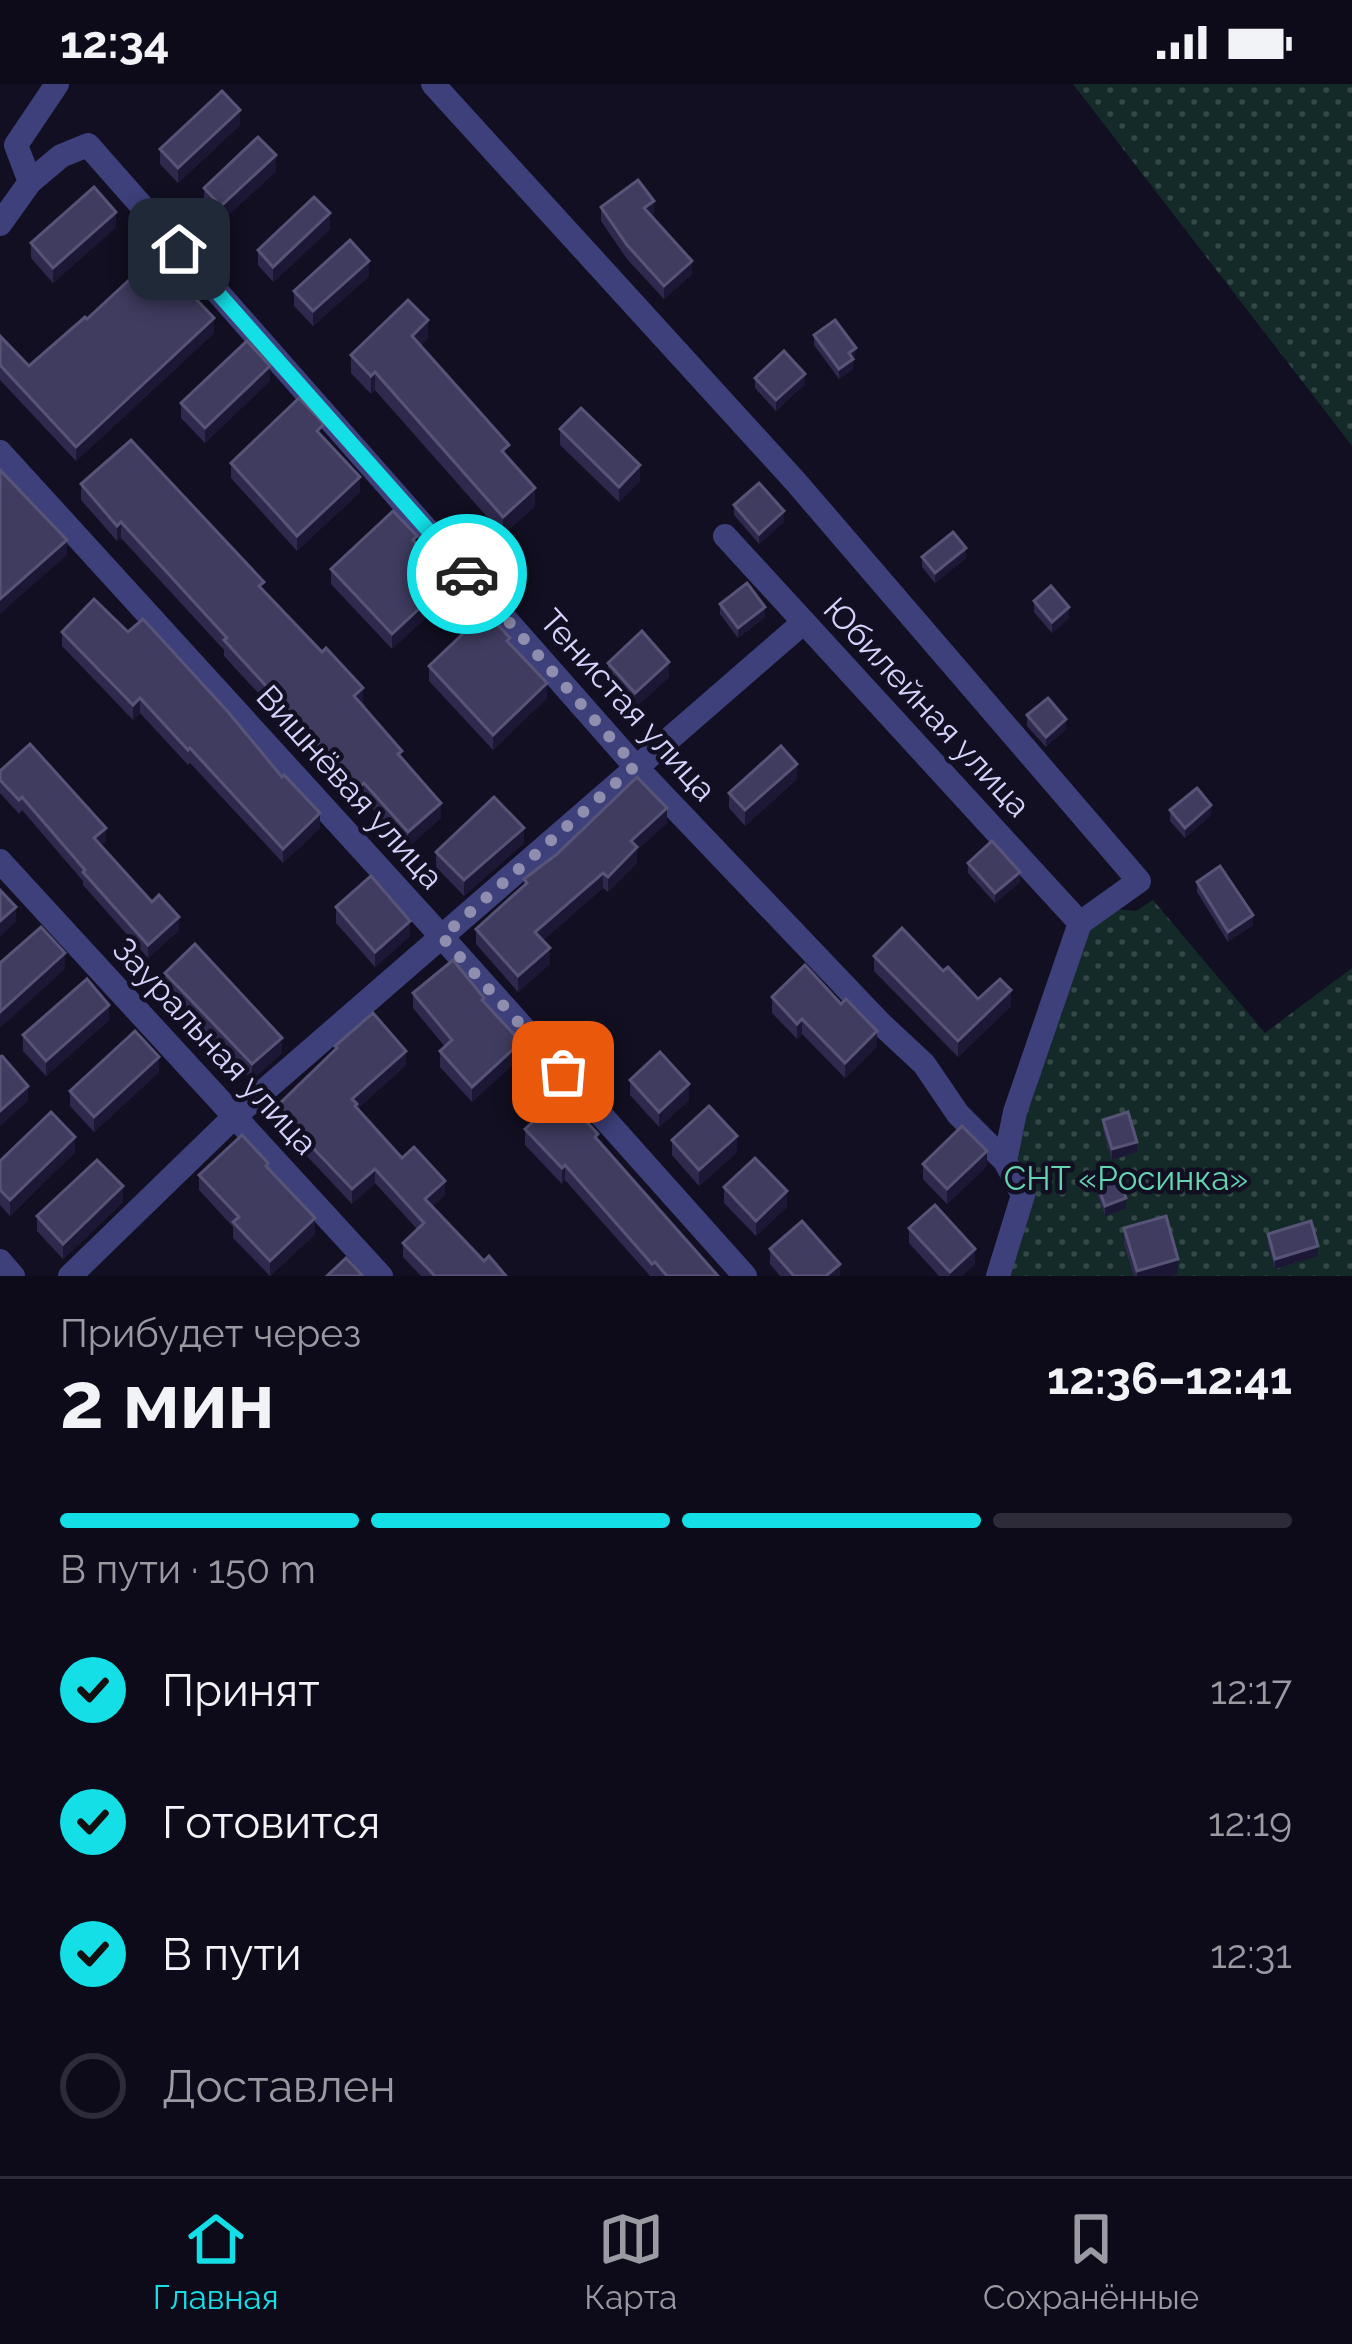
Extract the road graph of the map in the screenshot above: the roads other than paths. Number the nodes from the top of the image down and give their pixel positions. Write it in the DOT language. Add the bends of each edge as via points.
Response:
graph roads {
  1 [pos="57,84"];
  2 [pos="433,84"];
  3 [pos="30,182"];
  4 [pos="0,224"];
  5 [pos="0,452"];
  6 [pos="725,536"];
  7 [pos="804,622"];
  8 [pos="635,766"];
  9 [pos="0,861"];
  10 [pos="1080,923"];
  11 [pos="442,937"];
  12 [pos="235,1115"];
  13 [pos="1005,1161"];
  14 [pos="0,1261"];
  15 [pos="14,1276"];
  16 [pos="70,1276"];
  17 [pos="381,1276"];
  18 [pos="745,1276"];
  19 [pos="998,1276"];
  1 -- 3 [label="street" via="16,145"];
  2 -- 10 [label="street" via="795,481 1139,881"];
  3 -- 4 [label="street"];
  3 -- 8 [label="street, Тенистая улица" via="88,146"];
  5 -- 11 [label="street, Вишнёвая улица"];
  6 -- 7 [label="street, Юбилейная улица"];
  7 -- 8 [label="street"];
  7 -- 10 [label="street, Юбилейная улица"];
  8 -- 11 [label="street"];
  8 -- 13 [label="street, Тенистая улица" via="924,1064"];
  9 -- 12 [label="street, Зауральная улица"];
  10 -- 13 [label="street"];
  11 -- 12 [label="street"];
  11 -- 18 [label="street, Вишнёвая улица"];
  12 -- 16 [label="street"];
  12 -- 17 [label="street, Зауральная улица"];
  13 -- 19 [label="street, Тенистая улица" via="1023,1195"];
  14 -- 15 [label="street"];
}
